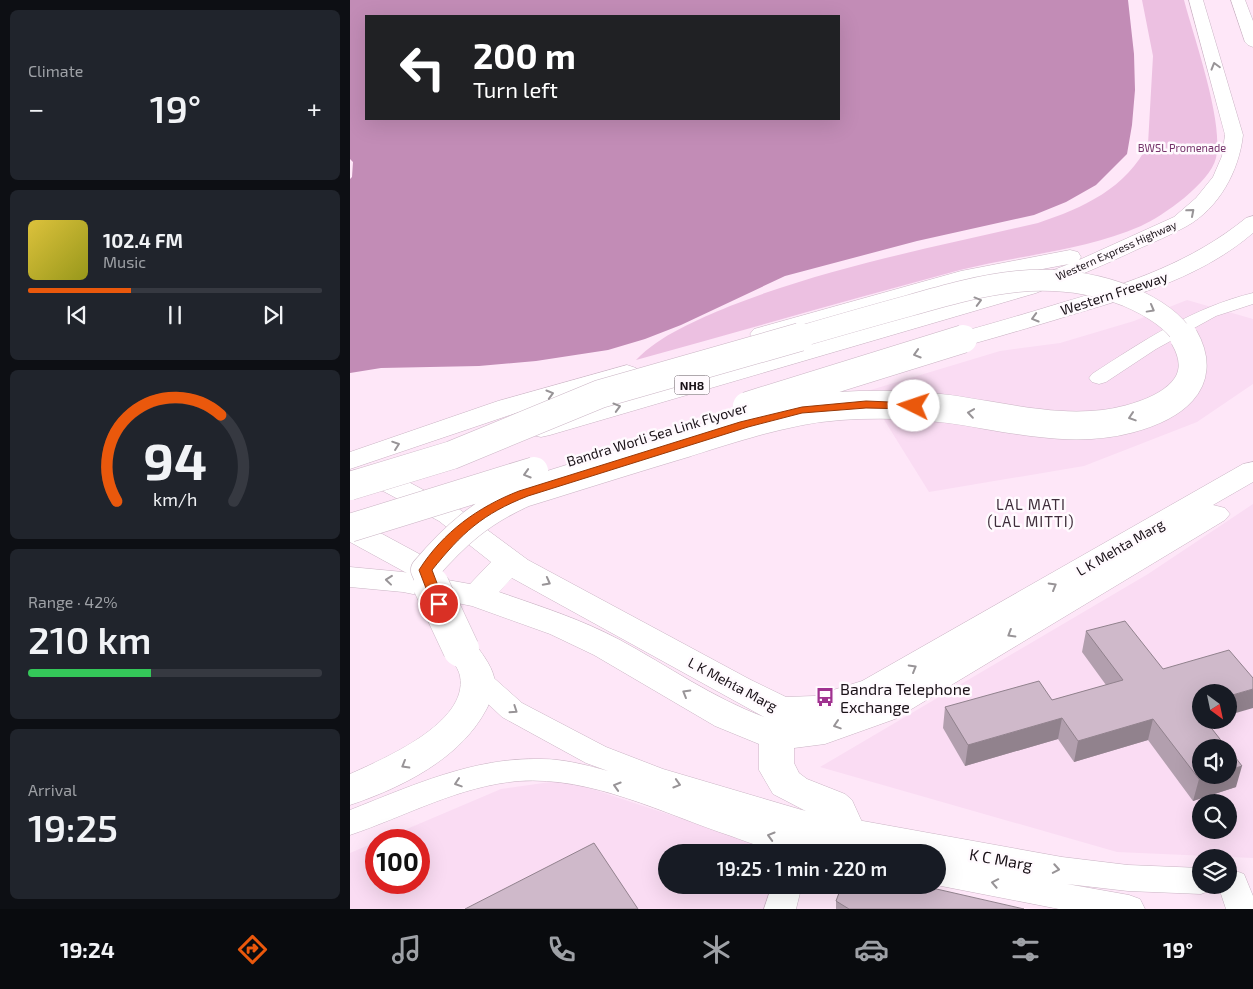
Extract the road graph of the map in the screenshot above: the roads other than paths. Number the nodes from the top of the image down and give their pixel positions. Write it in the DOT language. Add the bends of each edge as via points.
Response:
graph roads {
  1 [pos="1196,0"];
  2 [pos="1238,0"];
  3 [pos="1253,42"];
  4 [pos="1253,222"];
  5 [pos="1169,227"];
  6 [pos="1253,298"];
  7 [pos="963,340"];
  8 [pos="1099,378"];
  9 [pos="452,455"];
  10 [pos="350,461"];
  11 [pos="1253,470"];
  12 [pos="350,476"];
  13 [pos="350,486"];
  14 [pos="1253,491"];
  15 [pos="350,528"];
  16 [pos="510,562"];
  17 [pos="425,570"];
  18 [pos="350,578"];
  19 [pos="477,596"];
  20 [pos="588,604"];
  21 [pos="561,626"];
  22 [pos="469,664"];
  23 [pos="781,724"];
  24 [pos="350,790"];
  25 [pos="350,823"];
  26 [pos="800,840"];
  27 [pos="831,844"];
  28 [pos="839,844"];
  29 [pos="946,857"];
  30 [pos="946,874"];
  31 [pos="1128,878"];
  32 [pos="1192,882"];
  33 [pos="1240,893"];
  34 [pos="784,894"];
  35 [pos="1253,908"];
  36 [pos="780,909"];
  37 [pos="1129,909"];
  5 -- 1 [label="main road, Western Express Highway, one-way" via="1203,202 1222,178 1231,156 1234,135"];
  2 -- 3 [label="main road"];
  4 -- 7 [label="main road, Western Freeway, one-way" via="1211,254 1176,273 1140,287"];
  9 -- 5 [label="main road, Western Express Highway / NH8, one-way, bridge" via="1028,288"];
  10 -- 5 [label="main road, one-way" via="507,407 961,278 1064,259"];
  6 -- 8 [label="street" via="1210,312 1149,345"];
  7 -- 15 [label="main road, Bandra Worli Sea Link Flyover, one-way, bridge"];
  9 -- 13 [label="main road, bridge"];
  9 -- 17 [label="main road, one-way, bridge" via="600,394 963,290 1009,280 1059,280 1109,290 1130,298 1152,308 1183,334 1193,358 1194,374 1177,398 1153,411 1124,420 1052,423 948,409 866,404 802,410 744,424 497,504 452,537"];
  23 -- 11 [label="main road, L K Mehta Marg, one-way" via="874,690"];
  12 -- 16 [label="main road, L K Mehta Marg" via="393,484 449,515"];
  14 -- 23 [label="main road, L K Mehta Marg, one-way" via="883,710 824,730"];
  15 -- 17 [label="main road"];
  16 -- 19 [label="main road"];
  16 -- 20 [label="main road, L K Mehta Marg, one-way"];
  17 -- 22 [label="main road, bridge"];
  19 -- 18 [label="main road, L K Mehta Marg, one-way" via="403,582"];
  19 -- 21 [label="main road, L K Mehta Marg"];
  20 -- 21 [label="main road"];
  20 -- 23 [label="main road, L K Mehta Marg" via="730,684"];
  23 -- 21 [label="main road, L K Mehta Marg, one-way" via="727,717 606,647"];
  22 -- 24 [label="main road, one-way" via="473,703 462,722 403,766"];
  22 -- 26 [label="street, one-way" via="512,710 596,755"];
  23 -- 28 [label="main road" via="776,759 779,776 786,785 835,807 842,819"];
  26 -- 25 [label="street, one-way" via="736,826 615,785 540,770 475,777"];
  26 -- 27 [label="street, K C Marg"];
  29 -- 31 [label="street, K C Marg, one-way"];
  37 -- 30 [label="street, K C Marg, one-way"];
  31 -- 32 [label="street, K C Marg"];
  31 -- 37 [label="street"];
  33 -- 35 [label="street"];
  34 -- 36 [label="street"];
}
